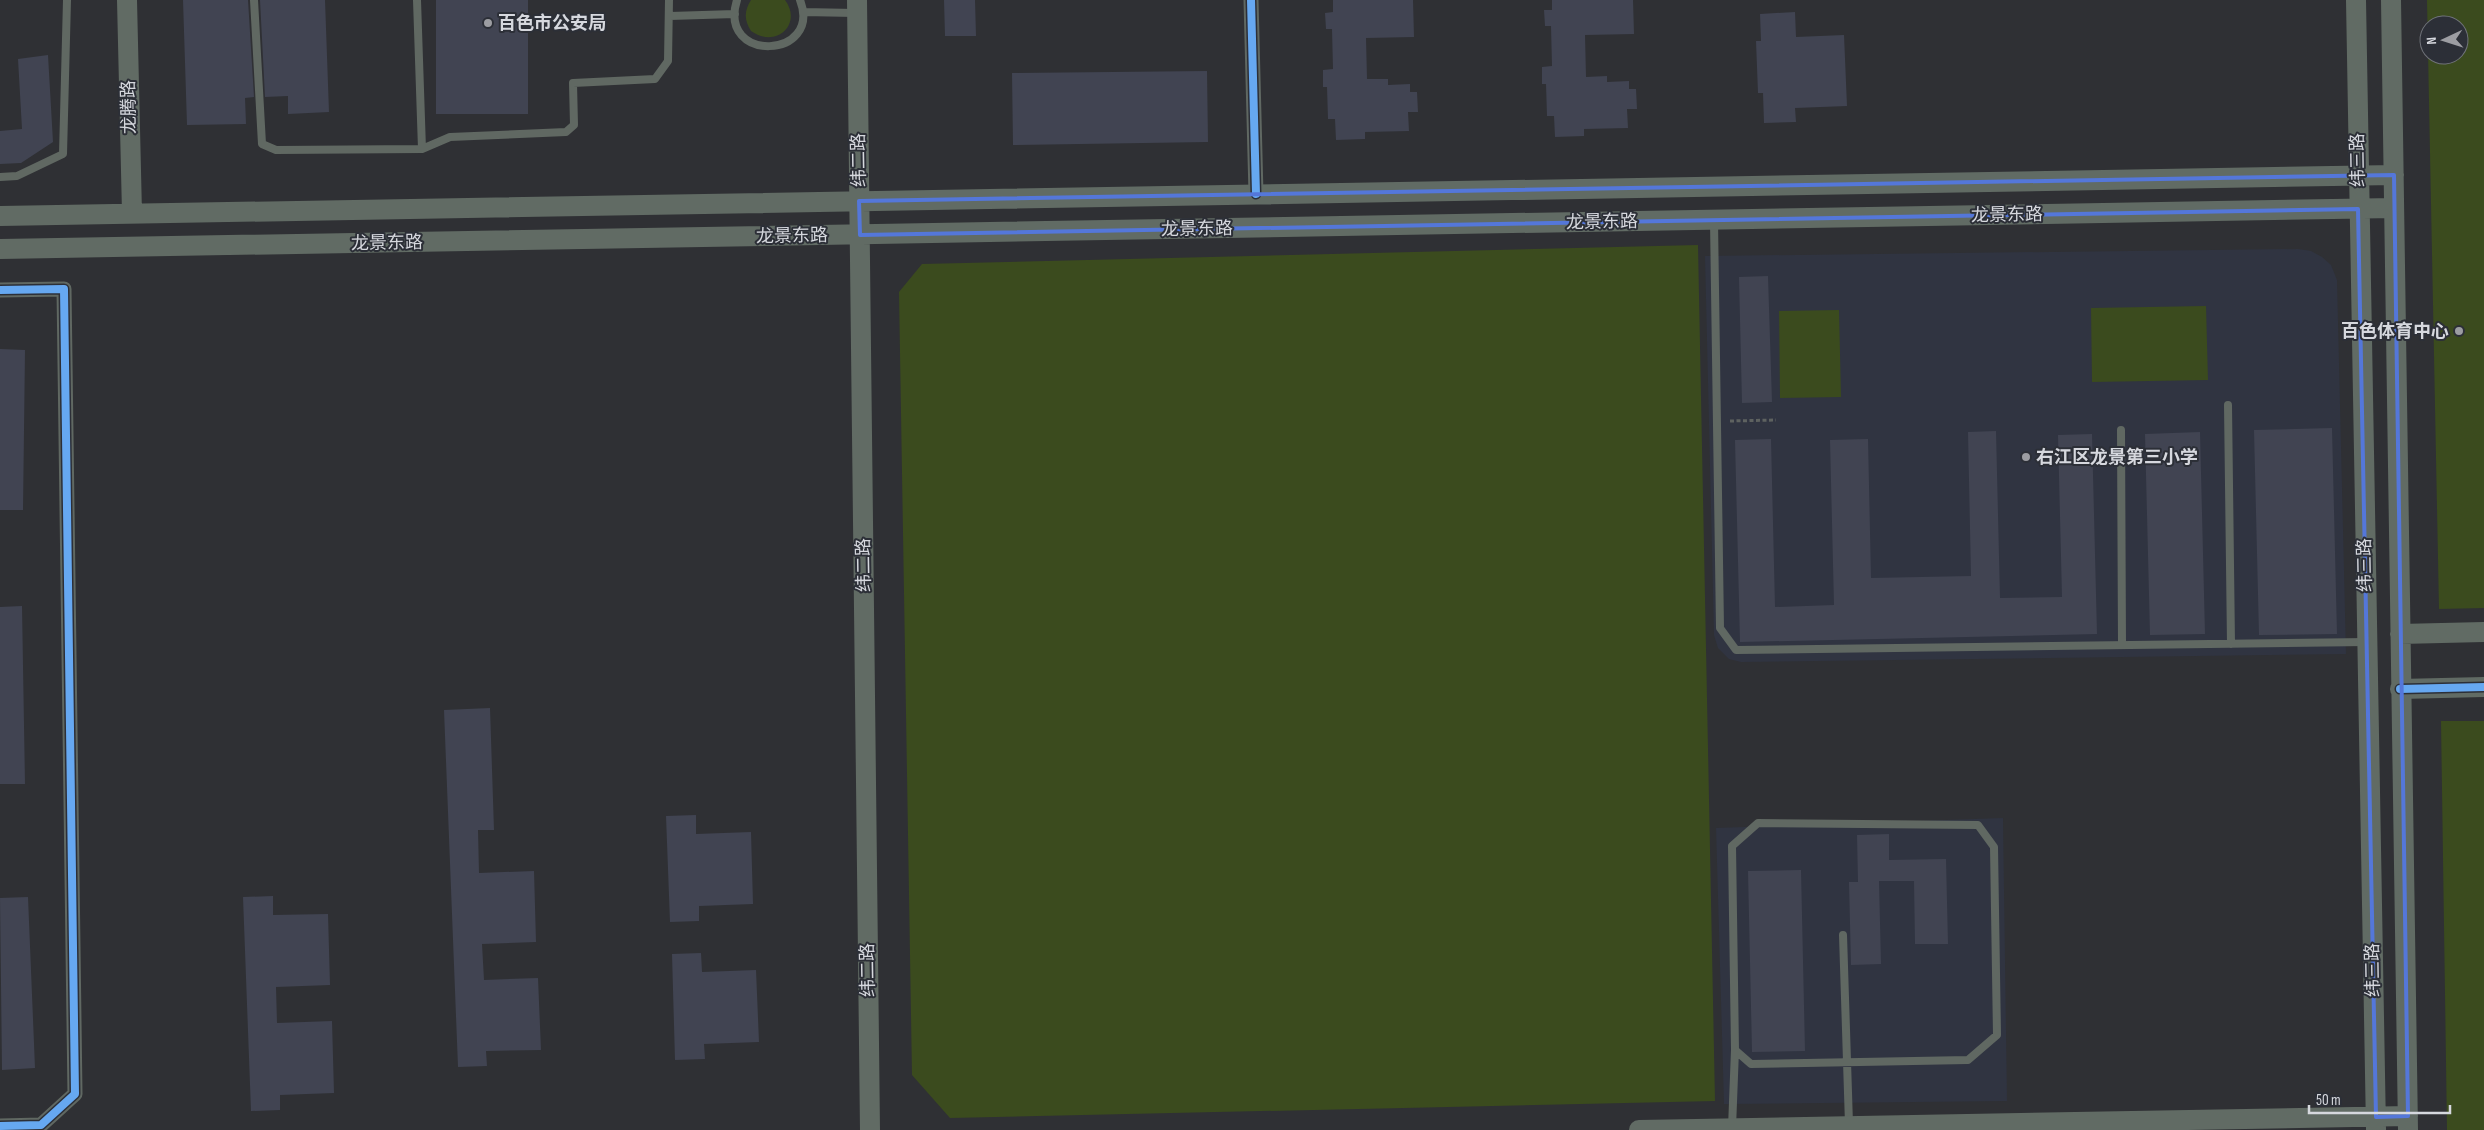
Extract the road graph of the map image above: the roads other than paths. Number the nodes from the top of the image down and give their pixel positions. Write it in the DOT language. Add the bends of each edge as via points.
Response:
graph roads {
  1 [pos="67,0"];
  2 [pos="127,0"];
  3 [pos="254,0"];
  4 [pos="417,0"];
  5 [pos="669,0"];
  6 [pos="737,0"];
  7 [pos="800,0"];
  8 [pos="1251,0"];
  9 [pos="2356,0"];
  10 [pos="2391,0"];
  11 [pos="857,6"];
  12 [pos="803,12"];
  13 [pos="735,14"];
  14 [pos="670,16"];
  15 [pos="422,149"];
  16 [pos="2394,175"];
  17 [pos="2358,176"];
  18 [pos="0,177"];
  19 [pos="1256,194"];
  20 [pos="859,201"];
  21 [pos="2394,208"];
  22 [pos="2358,209"];
  23 [pos="132,213"];
  24 [pos="0,216"];
  25 [pos="1714,220"];
  26 [pos="860,235"];
  27 [pos="0,249"];
  28 [pos="0,290"];
  29 [pos="2228,405"];
  30 [pos="2121,430"];
  31 [pos="2484,632"];
  32 [pos="2400,634"];
  33 [pos="2367,642"];
  34 [pos="2231,644"];
  35 [pos="2122,646"];
  36 [pos="2484,687"];
  37 [pos="2400,689"];
  38 [pos="1843,934"];
  39 [pos="1735,1050"];
  40 [pos="1847,1063"];
  41 [pos="2376,1123"];
  42 [pos="2408,1123"];
  43 [pos="0,1126"];
  44 [pos="1849,1126"];
  45 [pos="1732,1128"];
  46 [pos="870,1130"];
  47 [pos="1639,1130"];
  1 -- 18 [label="lane" via="63,154 17,176"];
  2 -- 23 [label="main road, 龙腾路"];
  3 -- 15 [label="lane" via="262,144 276,150"];
  4 -- 15 [label="lane"];
  5 -- 14 [label="lane"];
  6 -- 13 [label="lane"];
  7 -- 12 [label="lane"];
  8 -- 19 [label="street"];
  9 -- 17 [label="main road, 纬三路"];
  10 -- 16 [label="main road, 纬三路"];
  11 -- 12 [label="lane"];
  11 -- 20 [label="main road, 纬二路"];
  12 -- 13 [label="lane" via="802,22 792,40 765,48 742,35"];
  13 -- 14 [label="lane"];
  14 -- 15 [label="lane" via="668,61 655,79 573,83 574,125 566,132 450,137"];
  16 -- 17 [label="main road, 龙景东路"];
  16 -- 21 [label="main road, 纬三路"];
  17 -- 19 [label="main road, 龙景东路"];
  17 -- 22 [label="main road, 纬三路"];
  19 -- 20 [label="main road, 龙景东路"];
  20 -- 23 [label="main road, 龙景东路"];
  20 -- 26 [label="main road, 纬二路"];
  21 -- 22 [label="main road, 龙景东路"];
  21 -- 32 [label="main road, 纬三路"];
  22 -- 25 [label="main road, 龙景东路"];
  22 -- 33 [label="main road, 纬三路"];
  23 -- 24 [label="main road, 龙景东路"];
  25 -- 26 [label="main road, 龙景东路"];
  25 -- 35 [label="lane" via="1720,628 1736,650"];
  26 -- 27 [label="main road, 龙景东路"];
  26 -- 46 [label="main road, 纬二路"];
  28 -- 43 [label="street" via="64,289 75,1094 41,1125"];
  29 -- 34 [label="lane"];
  30 -- 35 [label="lane"];
  31 -- 32 [label="main road"];
  32 -- 37 [label="main road, 纬三路"];
  33 -- 34 [label="lane"];
  33 -- 41 [label="main road, 纬三路"];
  34 -- 35 [label="lane"];
  36 -- 37 [label="main road"];
  37 -- 42 [label="main road, 纬三路"];
  38 -- 40 [label="lane"];
  39 -- 40 [label="lane" via="1751,1064"];
  39 -- 40 [label="lane" via="1732,846 1758,823 1978,826 1994,846 1997,1035 1968,1060"];
  39 -- 45 [label="lane"];
  40 -- 44 [label="lane"];
  41 -- 42 [label="main road"];
  41 -- 44 [label="main road"];
  44 -- 45 [label="main road"];
  45 -- 47 [label="main road"];
}
